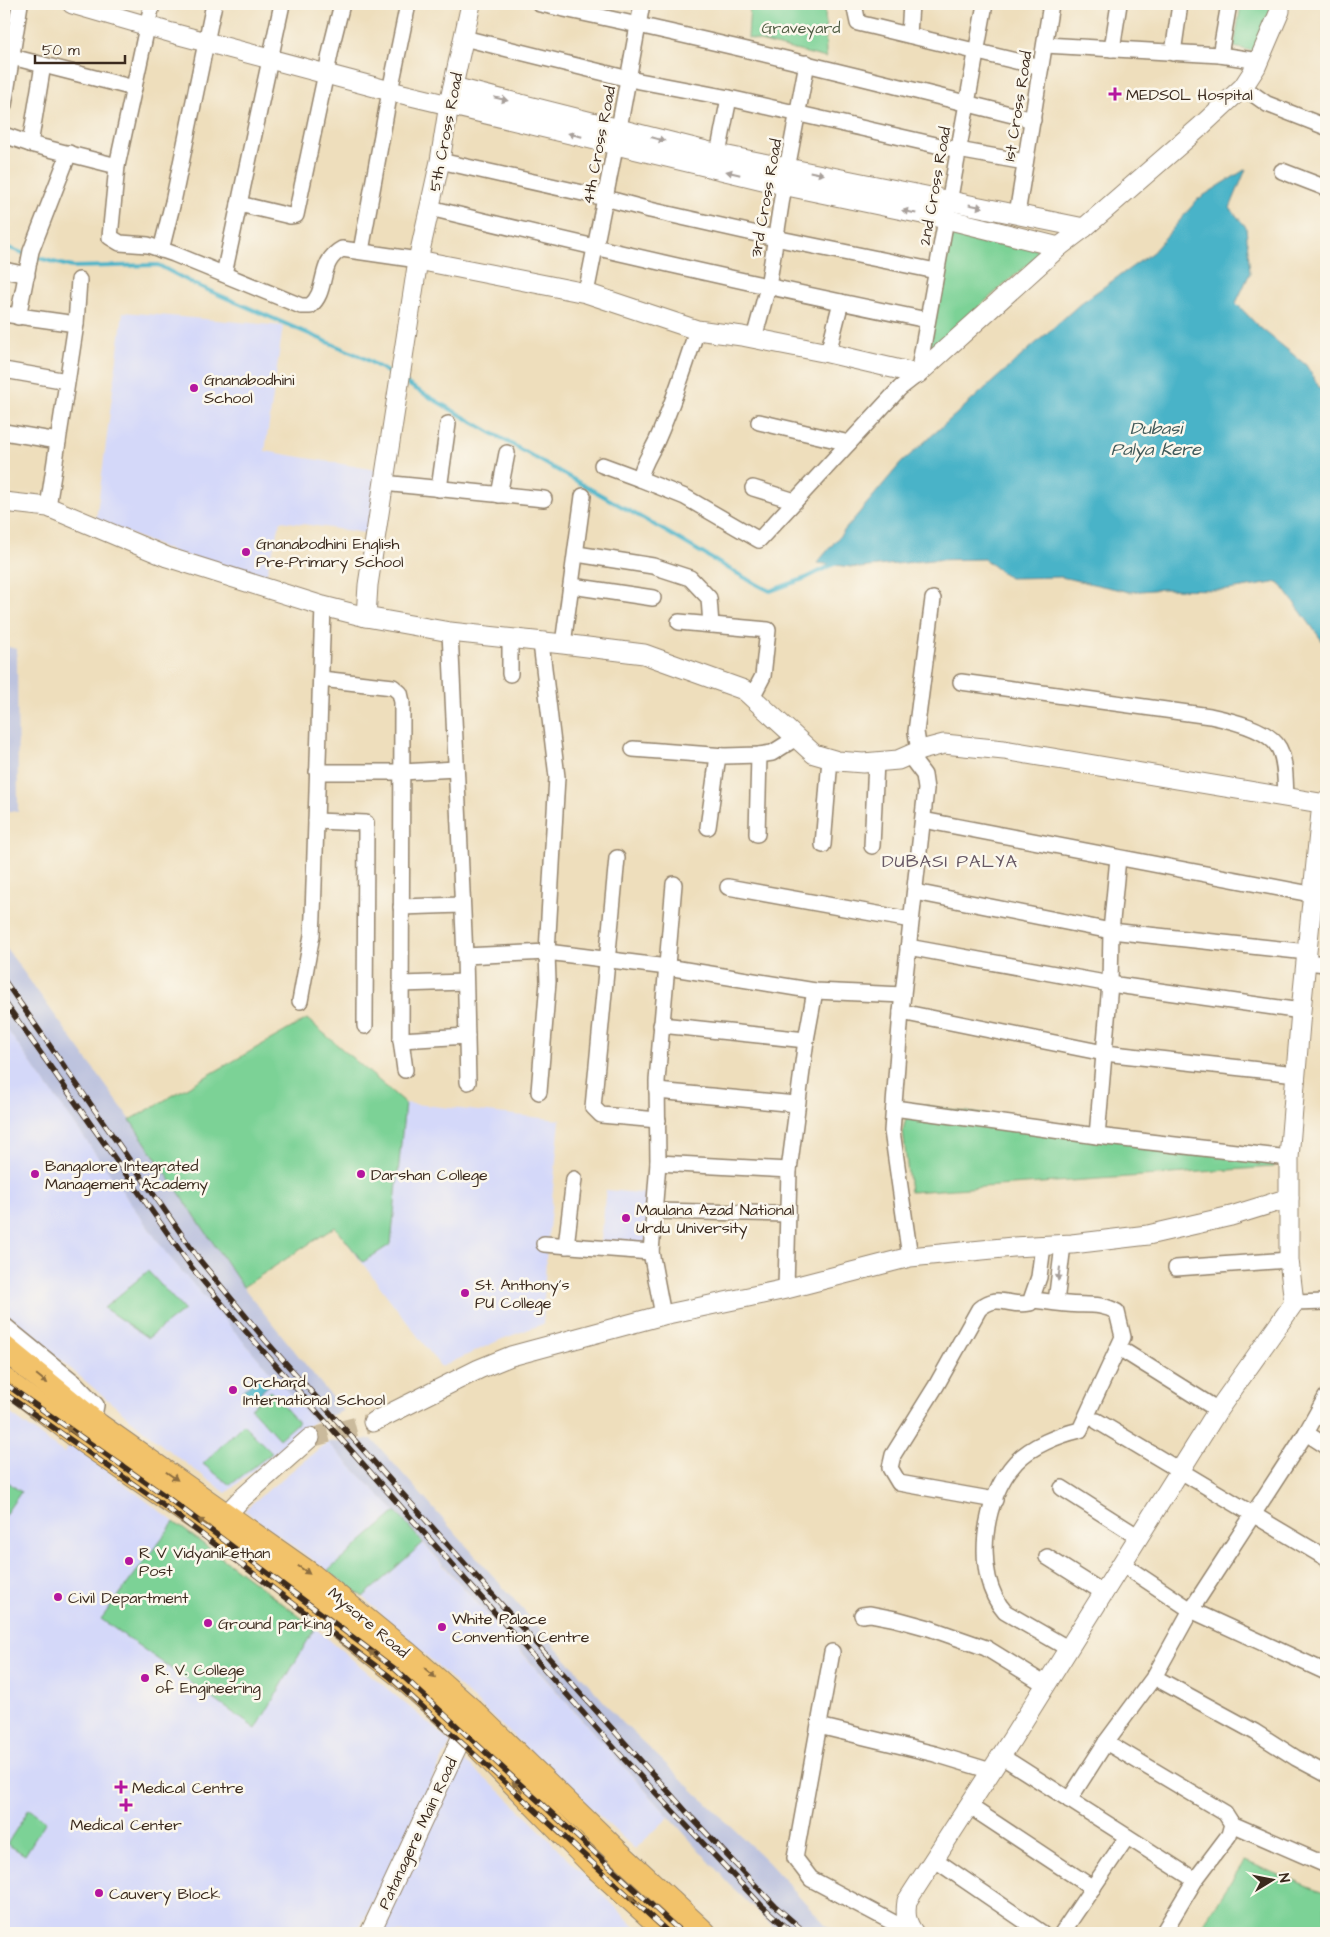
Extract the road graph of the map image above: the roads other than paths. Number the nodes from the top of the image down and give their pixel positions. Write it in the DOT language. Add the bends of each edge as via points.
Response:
graph roads {
  1 [pos="20,4"];
  2 [pos="72,4"];
  3 [pos="152,4"];
  4 [pos="214,4"];
  5 [pos="282,4"];
  6 [pos="342,4"];
  7 [pos="408,4"];
  8 [pos="471,4"];
  9 [pos="540,4"];
  10 [pos="642,4"];
  11 [pos="854,4"];
  12 [pos="911,4"];
  13 [pos="985,4"];
  14 [pos="1051,4"];
  15 [pos="1119,4"];
  16 [pos="1180,4"];
  17 [pos="1229,4"];
  18 [pos="1280,4"];
  19 [pos="639,24"];
  20 [pos="147,26"];
  21 [pos="908,35"];
  22 [pos="464,38"];
  23 [pos="206,42"];
  24 [pos="1045,45"];
  25 [pos="1112,49"];
  26 [pos="975,52"];
  27 [pos="1173,53"];
  28 [pos="1220,55"];
  29 [pos="12,57"];
  30 [pos="270,58"];
  31 [pos="1259,61"];
  32 [pos="807,63"];
  33 [pos="43,65"];
  34 [pos="1041,67"];
  35 [pos="326,72"];
  36 [pos="629,79"];
  37 [pos="1243,86"];
  38 [pos="134,88"];
  39 [pos="390,91"];
  40 [pos="451,96"];
  41 [pos="729,98"];
  42 [pos="966,103"];
  43 [pos="4,105"];
  44 [pos="798,114"];
  45 [pos="1033,120"];
  46 [pos="1326,127"];
  47 [pos="4,136"];
  48 [pos="618,137"];
  49 [pos="30,144"];
  50 [pos="958,150"];
  51 [pos="69,153"];
  52 [pos="718,154"];
  53 [pos="440,162"];
  54 [pos="1026,162"];
  55 [pos="116,166"];
  56 [pos="1282,171"];
  57 [pos="786,176"];
  58 [pos="1326,188"];
  59 [pos="605,198"];
  60 [pos="950,201"];
  61 [pos="239,204"];
  62 [pos="430,208"];
  63 [pos="1017,214"];
  64 [pos="946,219"];
  65 [pos="1084,228"];
  66 [pos="775,238"];
  67 [pos="1058,247"];
  68 [pos="595,248"];
  69 [pos="161,250"];
  70 [pos="361,251"];
  71 [pos="418,260"];
  72 [pos="29,263"];
  73 [pos="4,270"];
  74 [pos="936,271"];
  75 [pos="224,274"];
  76 [pos="79,280"];
  77 [pos="768,287"];
  78 [pos="586,293"];
  79 [pos="841,302"];
  80 [pos="11,316"];
  81 [pos="927,320"];
  82 [pos="76,324"];
  83 [pos="697,330"];
  84 [pos="754,338"];
  85 [pos="828,353"];
  86 [pos="4,370"];
  87 [pos="918,374"];
  88 [pos="67,381"];
  89 [pos="760,422"];
  90 [pos="448,424"];
  91 [pos="4,432"];
  92 [pos="58,441"];
  93 [pos="849,443"];
  94 [pos="507,453"];
  95 [pos="602,465"];
  96 [pos="640,479"];
  97 [pos="383,483"];
  98 [pos="753,488"];
  99 [pos="439,489"];
  100 [pos="499,495"];
  101 [pos="583,496"];
  102 [pos="544,500"];
  103 [pos="795,501"];
  104 [pos="4,502"];
  105 [pos="48,507"];
  106 [pos="576,554"];
  107 [pos="572,586"];
  108 [pos="653,598"];
  109 [pos="933,599"];
  110 [pos="323,606"];
  111 [pos="366,617"];
  112 [pos="679,622"];
  113 [pos="711,625"];
  114 [pos="450,632"];
  115 [pos="510,639"];
  116 [pos="541,643"];
  117 [pos="563,644"];
  118 [pos="510,674"];
  119 [pos="321,679"];
  120 [pos="961,682"];
  121 [pos="752,697"];
  122 [pos="796,738"];
  123 [pos="633,749"];
  124 [pos="914,753"];
  125 [pos="759,755"];
  126 [pos="718,756"];
  127 [pos="830,759"];
  128 [pos="876,762"];
  129 [pos="456,769"];
  130 [pos="317,772"];
  131 [pos="402,772"];
  132 [pos="1286,797"];
  133 [pos="1324,803"];
  134 [pos="923,820"];
  135 [pos="316,821"];
  136 [pos="708,827"];
  137 [pos="757,834"];
  138 [pos="823,845"];
  139 [pos="872,846"];
  140 [pos="617,858"];
  141 [pos="1118,858"];
  142 [pos="674,884"];
  143 [pos="728,886"];
  144 [pos="914,892"];
  145 [pos="1319,897"];
  146 [pos="462,905"];
  147 [pos="401,907"];
  148 [pos="911,920"];
  149 [pos="1112,931"];
  150 [pos="908,947"];
  151 [pos="547,952"];
  152 [pos="465,956"];
  153 [pos="1307,957"];
  154 [pos="607,959"];
  155 [pos="1326,964"];
  156 [pos="667,968"];
  157 [pos="465,982"];
  158 [pos="401,984"];
  159 [pos="1110,984"];
  160 [pos="815,990"];
  161 [pos="903,995"];
  162 [pos="300,1001"];
  163 [pos="1301,1011"];
  164 [pos="901,1012"];
  165 [pos="365,1026"];
  166 [pos="661,1026"];
  167 [pos="467,1036"];
  168 [pos="401,1040"];
  169 [pos="806,1040"];
  170 [pos="1104,1053"];
  171 [pos="406,1070"];
  172 [pos="1296,1074"];
  173 [pos="468,1082"];
  174 [pos="657,1091"];
  175 [pos="539,1092"];
  176 [pos="796,1104"];
  177 [pos="894,1108"];
  178 [pos="658,1120"];
  179 [pos="1096,1136"];
  180 [pos="1289,1158"];
  181 [pos="658,1163"];
  182 [pos="789,1170"];
  183 [pos="574,1179"];
  184 [pos="1289,1198"];
  185 [pos="655,1211"];
  186 [pos="788,1214"];
  187 [pos="544,1244"];
  188 [pos="1063,1245"];
  189 [pos="566,1246"];
  190 [pos="1043,1246"];
  191 [pos="651,1252"];
  192 [pos="910,1257"];
  193 [pos="1289,1260"];
  194 [pos="1176,1268"];
  195 [pos="786,1288"];
  196 [pos="1032,1300"];
  197 [pos="1056,1302"];
  198 [pos="1326,1302"];
  199 [pos="1294,1303"];
  200 [pos="663,1316"];
  201 [pos="4,1326"];
  202 [pos="4,1348"];
  203 [pos="1127,1353"];
  204 [pos="4,1380"];
  205 [pos="1326,1397"];
  206 [pos="1218,1410"];
  207 [pos="94,1421"];
  208 [pos="1097,1421"];
  209 [pos="373,1422"];
  210 [pos="1306,1433"];
  211 [pos="310,1438"];
  212 [pos="1326,1446"];
  213 [pos="1181,1470"];
  214 [pos="1062,1488"];
  215 [pos="995,1500"];
  216 [pos="1253,1514"];
  217 [pos="226,1515"];
  218 [pos="1139,1537"];
  219 [pos="1047,1557"];
  220 [pos="1326,1558"];
  221 [pos="1122,1564"];
  222 [pos="1104,1592"];
  223 [pos="1191,1610"];
  224 [pos="862,1615"];
  225 [pos="1069,1649"];
  226 [pos="832,1652"];
  227 [pos="1326,1672"];
  228 [pos="1154,1677"];
  229 [pos="1046,1685"];
  230 [pos="819,1726"];
  231 [pos="464,1732"];
  232 [pos="1106,1742"];
  233 [pos="996,1763"];
  234 [pos="1326,1774"];
  235 [pos="1069,1800"];
  236 [pos="969,1806"];
  237 [pos="1232,1824"];
  238 [pos="1127,1837"];
  239 [pos="934,1859"];
  240 [pos="1326,1865"];
  241 [pos="1195,1880"];
  242 [pos="1093,1888"];
  243 [pos="370,1933"];
  244 [pos="670,1933"];
  245 [pos="704,1933"];
  246 [pos="914,1933"];
  247 [pos="1042,1933"];
  248 [pos="1062,1933"];
  249 [pos="1163,1933"];
  1 -- 29 [label="street"];
  2 -- 20 [label="street"];
  3 -- 20 [label="street"];
  4 -- 23 [label="street"];
  5 -- 30 [label="street"];
  6 -- 35 [label="street"];
  7 -- 39 [label="street"];
  8 -- 22 [label="street, 5th Cross Road"];
  9 -- 19 [label="street"];
  10 -- 19 [label="street, 4th Cross Road"];
  11 -- 21 [label="street" via="858,23"];
  12 -- 21 [label="street"];
  13 -- 26 [label="street, 2nd Cross Road"];
  14 -- 24 [label="street, 1st Cross Road"];
  15 -- 25 [label="street"];
  16 -- 27 [label="street"];
  17 -- 28 [label="street"];
  18 -- 31 [label="street"];
  19 -- 32 [label="street"];
  19 -- 36 [label="street, 4th Cross Road"];
  20 -- 23 [label="street"];
  20 -- 38 [label="street"];
  21 -- 26 [label="street"];
  22 -- 36 [label="street"];
  22 -- 40 [label="street, 5th Cross Road"];
  23 -- 30 [label="street"];
  23 -- 69 [label="street"];
  24 -- 25 [label="street"];
  24 -- 34 [label="street, 1st Cross Road"];
  25 -- 27 [label="street"];
  26 -- 34 [label="street"];
  26 -- 42 [label="street, 2nd Cross Road"];
  27 -- 28 [label="street"];
  28 -- 31 [label="street"];
  29 -- 33 [label="street"];
  29 -- 43 [label="street"];
  30 -- 35 [label="street"];
  30 -- 61 [label="street"];
  31 -- 37 [label="street"];
  32 -- 42 [label="street"];
  32 -- 44 [label="street, 3rd Cross Road"];
  33 -- 38 [label="street"];
  33 -- 49 [label="street"];
  34 -- 45 [label="street, 1st Cross Road"];
  35 -- 39 [label="street"];
  35 -- 61 [label="street" via="296,215"];
  36 -- 41 [label="street"];
  36 -- 48 [label="street, 4th Cross Road"];
  37 -- 46 [label="street" via="1267,104"];
  37 -- 65 [label="street"];
  38 -- 55 [label="street"];
  39 -- 40 [label="street"];
  39 -- 70 [label="street"];
  40 -- 48 [label="street"];
  40 -- 53 [label="street, 5th Cross Road"];
  41 -- 44 [label="street"];
  41 -- 52 [label="street"];
  42 -- 45 [label="street"];
  42 -- 50 [label="street, 2nd Cross Road"];
  44 -- 50 [label="street"];
  44 -- 57 [label="street, 3rd Cross Road"];
  45 -- 54 [label="street, 1st Cross Road"];
  47 -- 49 [label="street"];
  48 -- 52 [label="street, one-way"];
  57 -- 48 [label="street, one-way"];
  48 -- 59 [label="street, 4th Cross Road"];
  49 -- 51 [label="street"];
  50 -- 54 [label="street"];
  50 -- 60 [label="street, 2nd Cross Road"];
  51 -- 55 [label="street"];
  51 -- 72 [label="street"];
  52 -- 57 [label="street"];
  53 -- 59 [label="street"];
  53 -- 62 [label="street, 5th Cross Road"];
  54 -- 63 [label="street, 1st Cross Road"];
  55 -- 69 [label="street" via="110,237 120,243 148,245"];
  56 -- 58 [label="street"];
  57 -- 60 [label="street, one-way"];
  64 -- 57 [label="street, one-way"];
  57 -- 66 [label="street, 3rd Cross Road"];
  59 -- 66 [label="street"];
  59 -- 68 [label="street, 4th Cross Road"];
  60 -- 63 [label="street, one-way"];
  60 -- 64 [label="street, 2nd Cross Road"];
  61 -- 75 [label="street"];
  62 -- 68 [label="street"];
  62 -- 71 [label="street, 5th Cross Road"];
  63 -- 65 [label="street"];
  64 -- 67 [label="street"];
  64 -- 74 [label="street, 2nd Cross Road"];
  65 -- 67 [label="street"];
  66 -- 74 [label="street"];
  66 -- 77 [label="street, 3rd Cross Road"];
  67 -- 87 [label="street"];
  68 -- 77 [label="street"];
  68 -- 78 [label="street, 4th Cross Road"];
  69 -- 75 [label="street"];
  70 -- 71 [label="street"];
  70 -- 75 [label="street" via="342,249 334,253 326,265 318,300 310,306 301,306"];
  71 -- 78 [label="street"];
  71 -- 97 [label="street, 5th Cross Road"];
  72 -- 73 [label="street"];
  72 -- 80 [label="street"];
  74 -- 81 [label="street, 2nd Cross Road"];
  76 -- 82 [label="street"];
  77 -- 79 [label="street"];
  77 -- 84 [label="street, 3rd Cross Road"];
  78 -- 83 [label="street"];
  79 -- 81 [label="street"];
  79 -- 85 [label="street"];
  80 -- 82 [label="street"];
  81 -- 87 [label="street, 2nd Cross Road"];
  82 -- 88 [label="street"];
  83 -- 84 [label="street"];
  83 -- 96 [label="street"];
  84 -- 85 [label="street"];
  85 -- 87 [label="street"];
  86 -- 88 [label="street"];
  87 -- 93 [label="street" via="900,388"];
  88 -- 92 [label="street"];
  89 -- 93 [label="street"];
  90 -- 99 [label="street"];
  91 -- 92 [label="street"];
  92 -- 105 [label="street"];
  93 -- 103 [label="street"];
  94 -- 100 [label="street"];
  95 -- 96 [label="street"];
  96 -- 103 [label="street" via="685,497 759,540"];
  97 -- 99 [label="street"];
  97 -- 111 [label="street, 5th Cross Road"];
  98 -- 103 [label="street"];
  99 -- 100 [label="street"];
  100 -- 102 [label="street"];
  101 -- 106 [label="street"];
  104 -- 105 [label="street"];
  105 -- 110 [label="street" via="166,557"];
  106 -- 107 [label="street"];
  106 -- 113 [label="street" via="653,566 690,578 709,598"];
  107 -- 108 [label="street"];
  107 -- 117 [label="street"];
  109 -- 124 [label="street"];
  110 -- 111 [label="street"];
  110 -- 119 [label="street"];
  111 -- 114 [label="street"];
  112 -- 113 [label="street"];
  113 -- 121 [label="street" via="769,631 763,676"];
  114 -- 115 [label="street"];
  114 -- 129 [label="street"];
  115 -- 116 [label="street"];
  115 -- 118 [label="street"];
  116 -- 117 [label="street"];
  116 -- 151 [label="street" via="557,777"];
  117 -- 121 [label="street" via="644,654 744,690"];
  119 -- 130 [label="street"];
  119 -- 131 [label="street" via="393,687 400,693"];
  120 -- 132 [label="street" via="1231,721 1262,733 1278,746"];
  121 -- 122 [label="street"];
  122 -- 125 [label="street" via="772,753"];
  122 -- 127 [label="street" via="814,754"];
  123 -- 126 [label="street"];
  124 -- 128 [label="street" via="898,760"];
  124 -- 132 [label="street" via="944,744 1004,750"];
  124 -- 134 [label="street" via="924,775 926,789"];
  125 -- 126 [label="street"];
  125 -- 137 [label="street"];
  126 -- 136 [label="street"];
  127 -- 128 [label="street"];
  127 -- 138 [label="street"];
  128 -- 139 [label="street"];
  129 -- 131 [label="street"];
  129 -- 146 [label="street"];
  130 -- 131 [label="street"];
  130 -- 135 [label="street"];
  131 -- 147 [label="street"];
  132 -- 133 [label="street"];
  133 -- 145 [label="street"];
  134 -- 141 [label="street"];
  134 -- 144 [label="street"];
  135 -- 162 [label="street" via="312,934"];
  135 -- 165 [label="street" via="366,823"];
  140 -- 154 [label="street"];
  141 -- 145 [label="street"];
  141 -- 149 [label="street"];
  142 -- 156 [label="street"];
  143 -- 148 [label="street"];
  144 -- 148 [label="street"];
  144 -- 149 [label="street"];
  145 -- 153 [label="street"];
  146 -- 147 [label="street"];
  146 -- 152 [label="street"];
  147 -- 158 [label="street"];
  148 -- 150 [label="street"];
  149 -- 153 [label="street"];
  149 -- 159 [label="street"];
  150 -- 159 [label="street"];
  150 -- 161 [label="street"];
  151 -- 152 [label="street"];
  151 -- 154 [label="street"];
  151 -- 175 [label="street" via="548,982"];
  152 -- 157 [label="street"];
  153 -- 155 [label="street"];
  153 -- 163 [label="street"];
  154 -- 156 [label="street"];
  154 -- 178 [label="street" via="593,1107 601,1115"];
  156 -- 160 [label="street"];
  156 -- 166 [label="street"];
  157 -- 158 [label="street"];
  157 -- 167 [label="street"];
  158 -- 168 [label="street"];
  159 -- 163 [label="street"];
  159 -- 170 [label="street"];
  160 -- 161 [label="street"];
  160 -- 169 [label="street"];
  161 -- 164 [label="street"];
  163 -- 172 [label="street"];
  164 -- 170 [label="street"];
  164 -- 177 [label="street"];
  166 -- 169 [label="street"];
  166 -- 174 [label="street"];
  167 -- 168 [label="street"];
  167 -- 173 [label="street"];
  168 -- 171 [label="street"];
  169 -- 176 [label="street"];
  170 -- 172 [label="street"];
  170 -- 179 [label="street"];
  172 -- 180 [label="street"];
  174 -- 176 [label="street"];
  174 -- 178 [label="street"];
  176 -- 182 [label="street"];
  177 -- 179 [label="street"];
  177 -- 192 [label="street" via="892,1131"];
  178 -- 181 [label="street"];
  179 -- 180 [label="street"];
  180 -- 184 [label="street"];
  181 -- 182 [label="street"];
  181 -- 185 [label="street"];
  182 -- 186 [label="street"];
  183 -- 189 [label="street"];
  184 -- 188 [label="street" via="1231,1216 1148,1235"];
  184 -- 193 [label="street"];
  185 -- 186 [label="street"];
  185 -- 191 [label="street"];
  186 -- 195 [label="street"];
  187 -- 189 [label="street"];
  188 -- 190 [label="street"];
  188 -- 197 [label="street, one-way"];
  189 -- 191 [label="street"];
  190 -- 192 [label="street"];
  190 -- 196 [label="street"];
  191 -- 200 [label="street"];
  192 -- 195 [label="street"];
  193 -- 194 [label="street"];
  193 -- 199 [label="street"];
  195 -- 200 [label="street"];
  196 -- 197 [label="street"];
  196 -- 215 [label="street" via="1027,1304 993,1300 979,1309 893,1454 890,1468 899,1483"];
  197 -- 215 [label="street" via="1111,1308 1117,1312 1123,1337 1080,1430 1041,1444 1016,1462"];
  198 -- 199 [label="street"];
  199 -- 206 [label="street"];
  200 -- 209 [label="street" via="511,1356"];
  201 -- 207 [label="street" via="96,1405"];
  202 -- 207 [label="highway, Mysore Road, one-way"];
  203 -- 206 [label="street"];
  231 -- 204 [label="highway, Mysore Road, one-way" via="398,1674 241,1548 84,1441"];
  205 -- 210 [label="street"];
  206 -- 213 [label="street"];
  207 -- 217 [label="highway, Mysore Road, one-way"];
  208 -- 213 [label="street"];
  210 -- 212 [label="street"];
  210 -- 216 [label="street"];
  211 -- 217 [label="street"];
  213 -- 216 [label="street"];
  213 -- 218 [label="street"];
  214 -- 218 [label="street"];
  215 -- 225 [label="street" via="985,1544 988,1574 997,1603 1005,1612"];
  216 -- 220 [label="street"];
  216 -- 223 [label="street"];
  217 -- 245 [label="highway, Mysore Road, one-way" via="312,1576 414,1659"];
  218 -- 221 [label="street"];
  219 -- 222 [label="street"];
  221 -- 222 [label="street"];
  221 -- 223 [label="street"];
  222 -- 225 [label="street"];
  223 -- 227 [label="street"];
  223 -- 228 [label="street"];
  224 -- 229 [label="street" via="896,1619 986,1648"];
  225 -- 229 [label="street"];
  226 -- 230 [label="street"];
  228 -- 232 [label="street"];
  228 -- 234 [label="street"];
  229 -- 233 [label="street"];
  230 -- 233 [label="street" via="935,1754"];
  230 -- 246 [label="street" via="795,1858 811,1879"];
  231 -- 243 [label="street, Patanagere Main Road"];
  244 -- 231 [label="highway, Mysore Road, one-way" via="595,1866"];
  232 -- 235 [label="street"];
  232 -- 237 [label="street" via="1226,1813"];
  233 -- 235 [label="street"];
  233 -- 236 [label="street"];
  235 -- 238 [label="street"];
  236 -- 239 [label="street"];
  236 -- 242 [label="street"];
  237 -- 240 [label="street"];
  237 -- 241 [label="street" via="1229,1835"];
  238 -- 241 [label="street"];
  238 -- 242 [label="street"];
  239 -- 246 [label="street" via="907,1901 908,1923"];
  239 -- 247 [label="street"];
  241 -- 249 [label="street"];
  242 -- 248 [label="street"];
}
